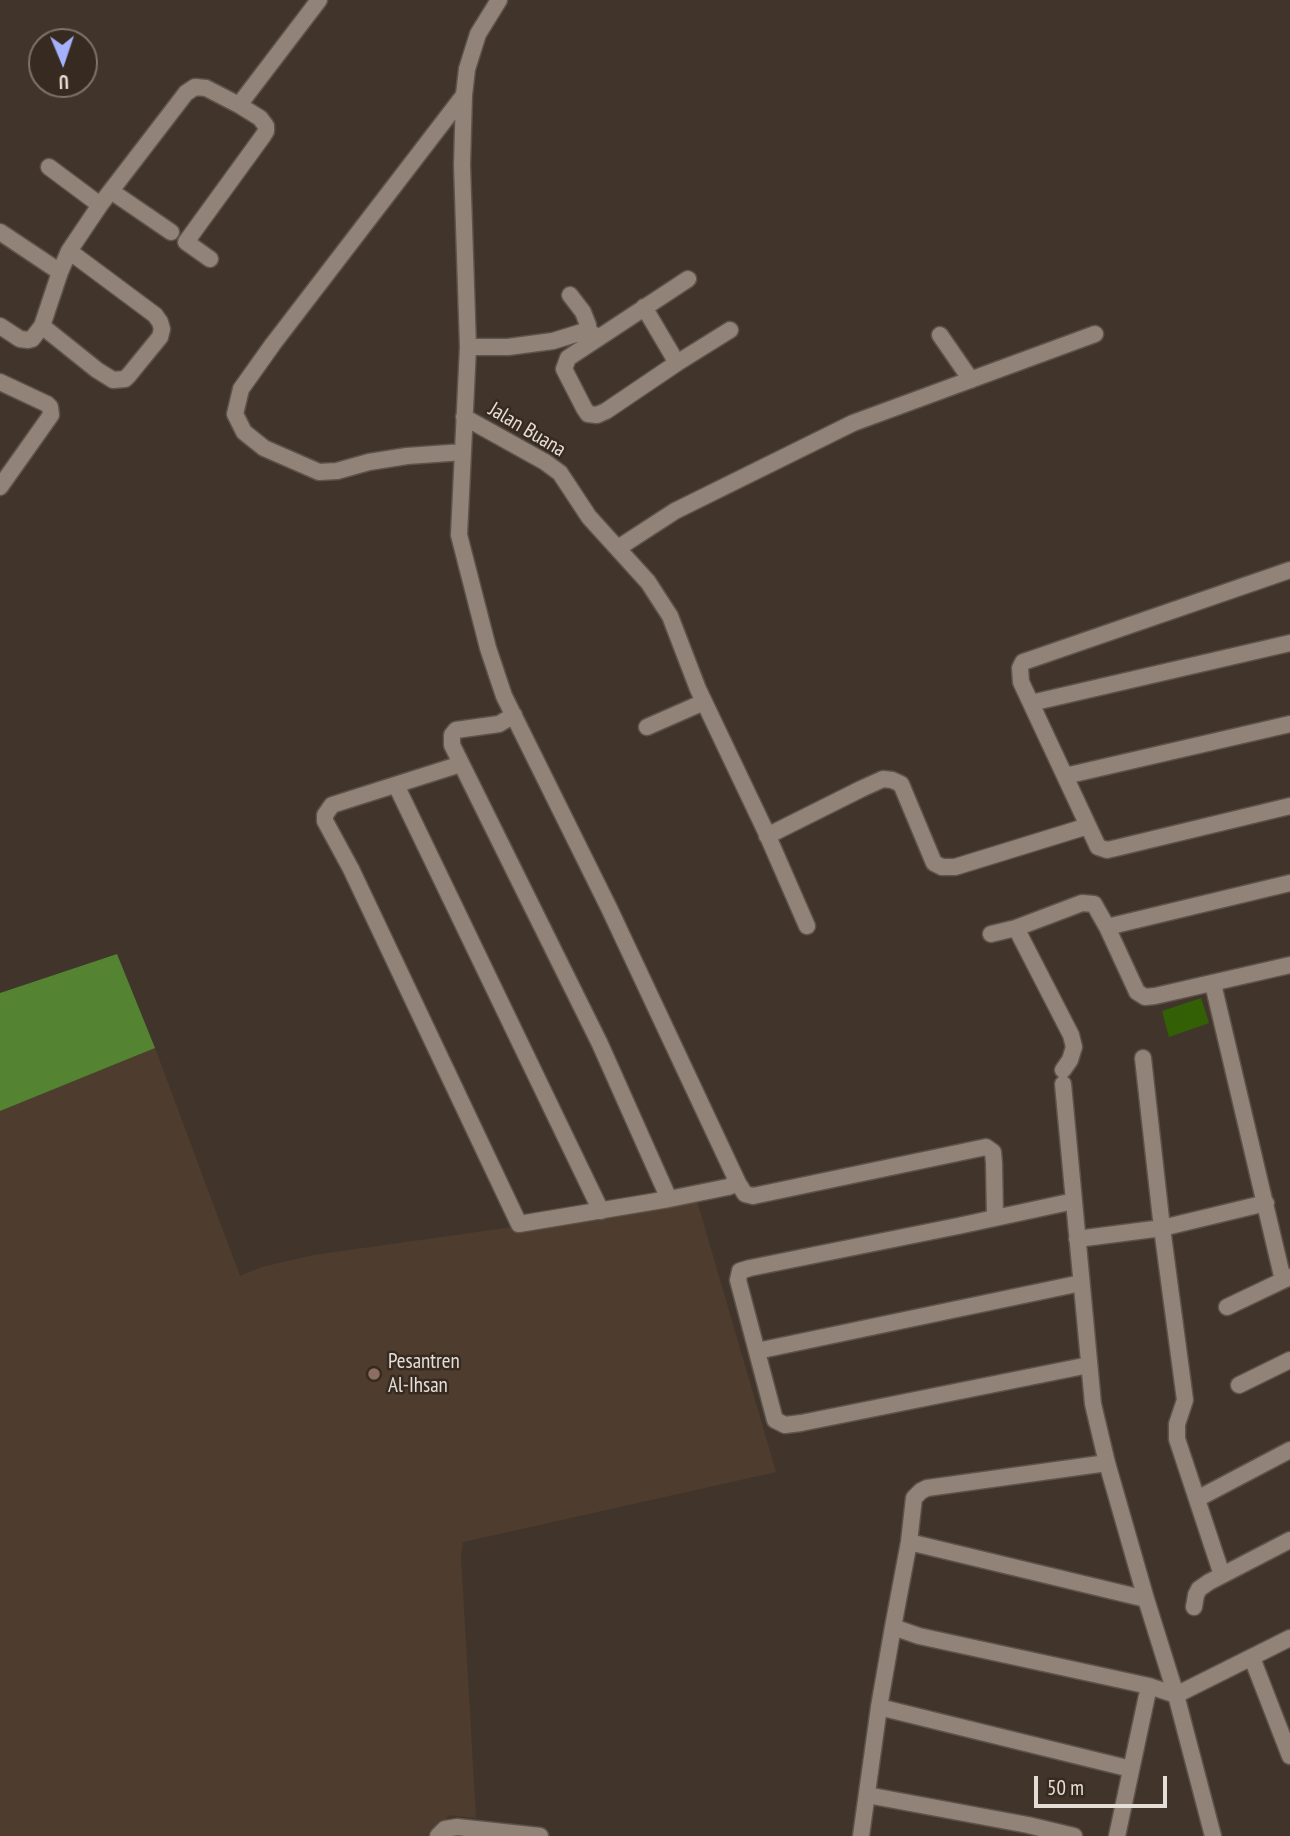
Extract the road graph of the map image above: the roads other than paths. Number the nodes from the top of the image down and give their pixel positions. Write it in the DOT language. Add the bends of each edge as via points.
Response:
graph roads {
  1 [pos="318,0"];
  2 [pos="499,0"];
  3 [pos="464,95"];
  4 [pos="239,105"];
  5 [pos="49,167"];
  6 [pos="111,191"];
  7 [pos="100,205"];
  8 [pos="0,232"];
  9 [pos="171,232"];
  10 [pos="69,251"];
  11 [pos="209,259"];
  12 [pos="60,272"];
  13 [pos="688,279"];
  14 [pos="570,295"];
  15 [pos="644,307"];
  16 [pos="0,326"];
  17 [pos="41,326"];
  18 [pos="730,330"];
  19 [pos="1095,334"];
  20 [pos="593,335"];
  21 [pos="940,335"];
  22 [pos="468,348"];
  23 [pos="677,363"];
  24 [pos="971,380"];
  25 [pos="0,382"];
  26 [pos="464,417"];
  27 [pos="463,452"];
  28 [pos="0,487"];
  29 [pos="618,548"];
  30 [pos="1290,570"];
  31 [pos="1290,643"];
  32 [pos="704,702"];
  33 [pos="1031,703"];
  34 [pos="514,715"];
  35 [pos="1290,724"];
  36 [pos="646,727"];
  37 [pos="461,764"];
  38 [pos="1065,776"];
  39 [pos="396,785"];
  40 [pos="1290,806"];
  41 [pos="1088,826"];
  42 [pos="767,835"];
  43 [pos="1290,883"];
  44 [pos="807,926"];
  45 [pos="1107,927"];
  46 [pos="1016,928"];
  47 [pos="990,934"];
  48 [pos="1290,965"];
  49 [pos="1213,984"];
  50 [pos="1143,1058"];
  51 [pos="738,1183"];
  52 [pos="669,1199"];
  53 [pos="1074,1200"];
  54 [pos="1266,1203"];
  55 [pos="601,1211"];
  56 [pos="995,1218"];
  57 [pos="1162,1228"];
  58 [pos="1077,1239"];
  59 [pos="1287,1279"];
  60 [pos="1081,1283"];
  61 [pos="1227,1307"];
  62 [pos="757,1351"];
  63 [pos="1290,1360"];
  64 [pos="1089,1365"];
  65 [pos="1239,1385"];
  66 [pos="1290,1450"];
  67 [pos="1107,1463"];
  68 [pos="1197,1499"];
  69 [pos="1290,1540"];
  70 [pos="909,1542"];
  71 [pos="1222,1575"];
  72 [pos="1146,1599"];
  73 [pos="1195,1607"];
  74 [pos="893,1627"];
  75 [pos="1290,1638"];
  76 [pos="1252,1658"];
  77 [pos="1149,1686"];
  78 [pos="1176,1695"];
  79 [pos="879,1707"];
  80 [pos="1290,1756"];
  81 [pos="1131,1769"];
  82 [pos="867,1795"];
  83 [pos="438,1836"];
  84 [pos="540,1836"];
  85 [pos="861,1836"];
  86 [pos="1074,1836"];
  87 [pos="1117,1836"];
  88 [pos="1213,1836"];
  1 -- 4 [label="street"];
  2 -- 3 [label="street, Jalan Buana" via="478,34"];
  3 -- 22 [label="street, Jalan Buana"];
  3 -- 27 [label="street" via="265,355 241,389 235,414 244,432 264,448 318,472 407,456"];
  4 -- 6 [label="street" via="206,88 191,89"];
  4 -- 11 [label="street" via="260,118 266,131 186,242"];
  5 -- 7 [label="street"];
  6 -- 7 [label="street"];
  6 -- 9 [label="street"];
  7 -- 10 [label="street"];
  8 -- 12 [label="street"];
  10 -- 12 [label="street"];
  10 -- 17 [label="street" via="155,315 162,329 125,379 113,380"];
  12 -- 17 [label="street"];
  13 -- 15 [label="street"];
  14 -- 20 [label="street"];
  15 -- 20 [label="street"];
  15 -- 23 [label="street"];
  16 -- 17 [label="street" via="23,340 32,339"];
  18 -- 23 [label="street"];
  19 -- 24 [label="street"];
  20 -- 22 [label="street" via="582,332 553,341"];
  20 -- 23 [label="street" via="564,364 589,414 606,411"];
  21 -- 24 [label="street"];
  22 -- 26 [label="street, Jalan Buana"];
  24 -- 29 [label="street" via="853,423 675,511"];
  25 -- 28 [label="street" via="47,404 51,415"];
  26 -- 27 [label="street"];
  26 -- 29 [label="street, Jalan Buana" via="560,473 589,517"];
  27 -- 34 [label="street" via="458,535 488,648"];
  29 -- 32 [label="street, Jalan Buana" via="670,616"];
  30 -- 33 [label="street" via="1023,662 1021,682"];
  31 -- 33 [label="street"];
  32 -- 36 [label="street"];
  32 -- 42 [label="street, Jalan Buana"];
  33 -- 38 [label="street"];
  34 -- 37 [label="street" via="499,724 456,730 452,745"];
  34 -- 51 [label="street"];
  35 -- 38 [label="street"];
  37 -- 39 [label="street"];
  37 -- 52 [label="street" via="600,1044"];
  38 -- 41 [label="street"];
  39 -- 55 [label="street"];
  39 -- 55 [label="street" via="332,805 324,821 519,1223"];
  40 -- 41 [label="street" via="1107,850 1098,847"];
  41 -- 42 [label="street" via="955,867 942,867 934,863 901,784 883,779"];
  42 -- 44 [label="street, Jalan Buana"];
  43 -- 45 [label="street"];
  45 -- 46 [label="street" via="1094,904 1082,903"];
  45 -- 49 [label="street" via="1137,992 1145,997"];
  46 -- 47 [label="street"];
  46 -- 53 [label="street" via="1074,1047 1063,1077"];
  48 -- 49 [label="street"];
  49 -- 54 [label="street"];
  50 -- 57 [label="street"];
  51 -- 52 [label="street"];
  51 -- 56 [label="street" via="745,1194 753,1196 986,1147 993,1152"];
  52 -- 55 [label="street"];
  53 -- 56 [label="street"];
  53 -- 58 [label="street"];
  54 -- 57 [label="street"];
  54 -- 59 [label="street"];
  56 -- 62 [label="street" via="740,1271 738,1280"];
  57 -- 58 [label="street"];
  57 -- 68 [label="street" via="1185,1400 1177,1438"];
  58 -- 60 [label="street"];
  59 -- 61 [label="street"];
  60 -- 62 [label="street"];
  60 -- 64 [label="street"];
  62 -- 64 [label="street" via="775,1420 785,1425"];
  63 -- 65 [label="street"];
  64 -- 67 [label="street"];
  66 -- 68 [label="street"];
  67 -- 70 [label="street" via="920,1490 914,1497"];
  67 -- 72 [label="street"];
  68 -- 71 [label="street"];
  69 -- 71 [label="street"];
  70 -- 72 [label="street"];
  70 -- 74 [label="street"];
  71 -- 73 [label="street" via="1199,1589"];
  72 -- 78 [label="street"];
  74 -- 77 [label="street"];
  74 -- 79 [label="street"];
  75 -- 76 [label="street"];
  76 -- 78 [label="street"];
  76 -- 80 [label="street"];
  77 -- 78 [label="street"];
  77 -- 81 [label="street"];
  78 -- 88 [label="street"];
  79 -- 81 [label="street"];
  79 -- 82 [label="street"];
  81 -- 87 [label="street"];
  82 -- 85 [label="street"];
  82 -- 86 [label="street"];
  83 -- 84 [label="street" via="457,1827"];
}
